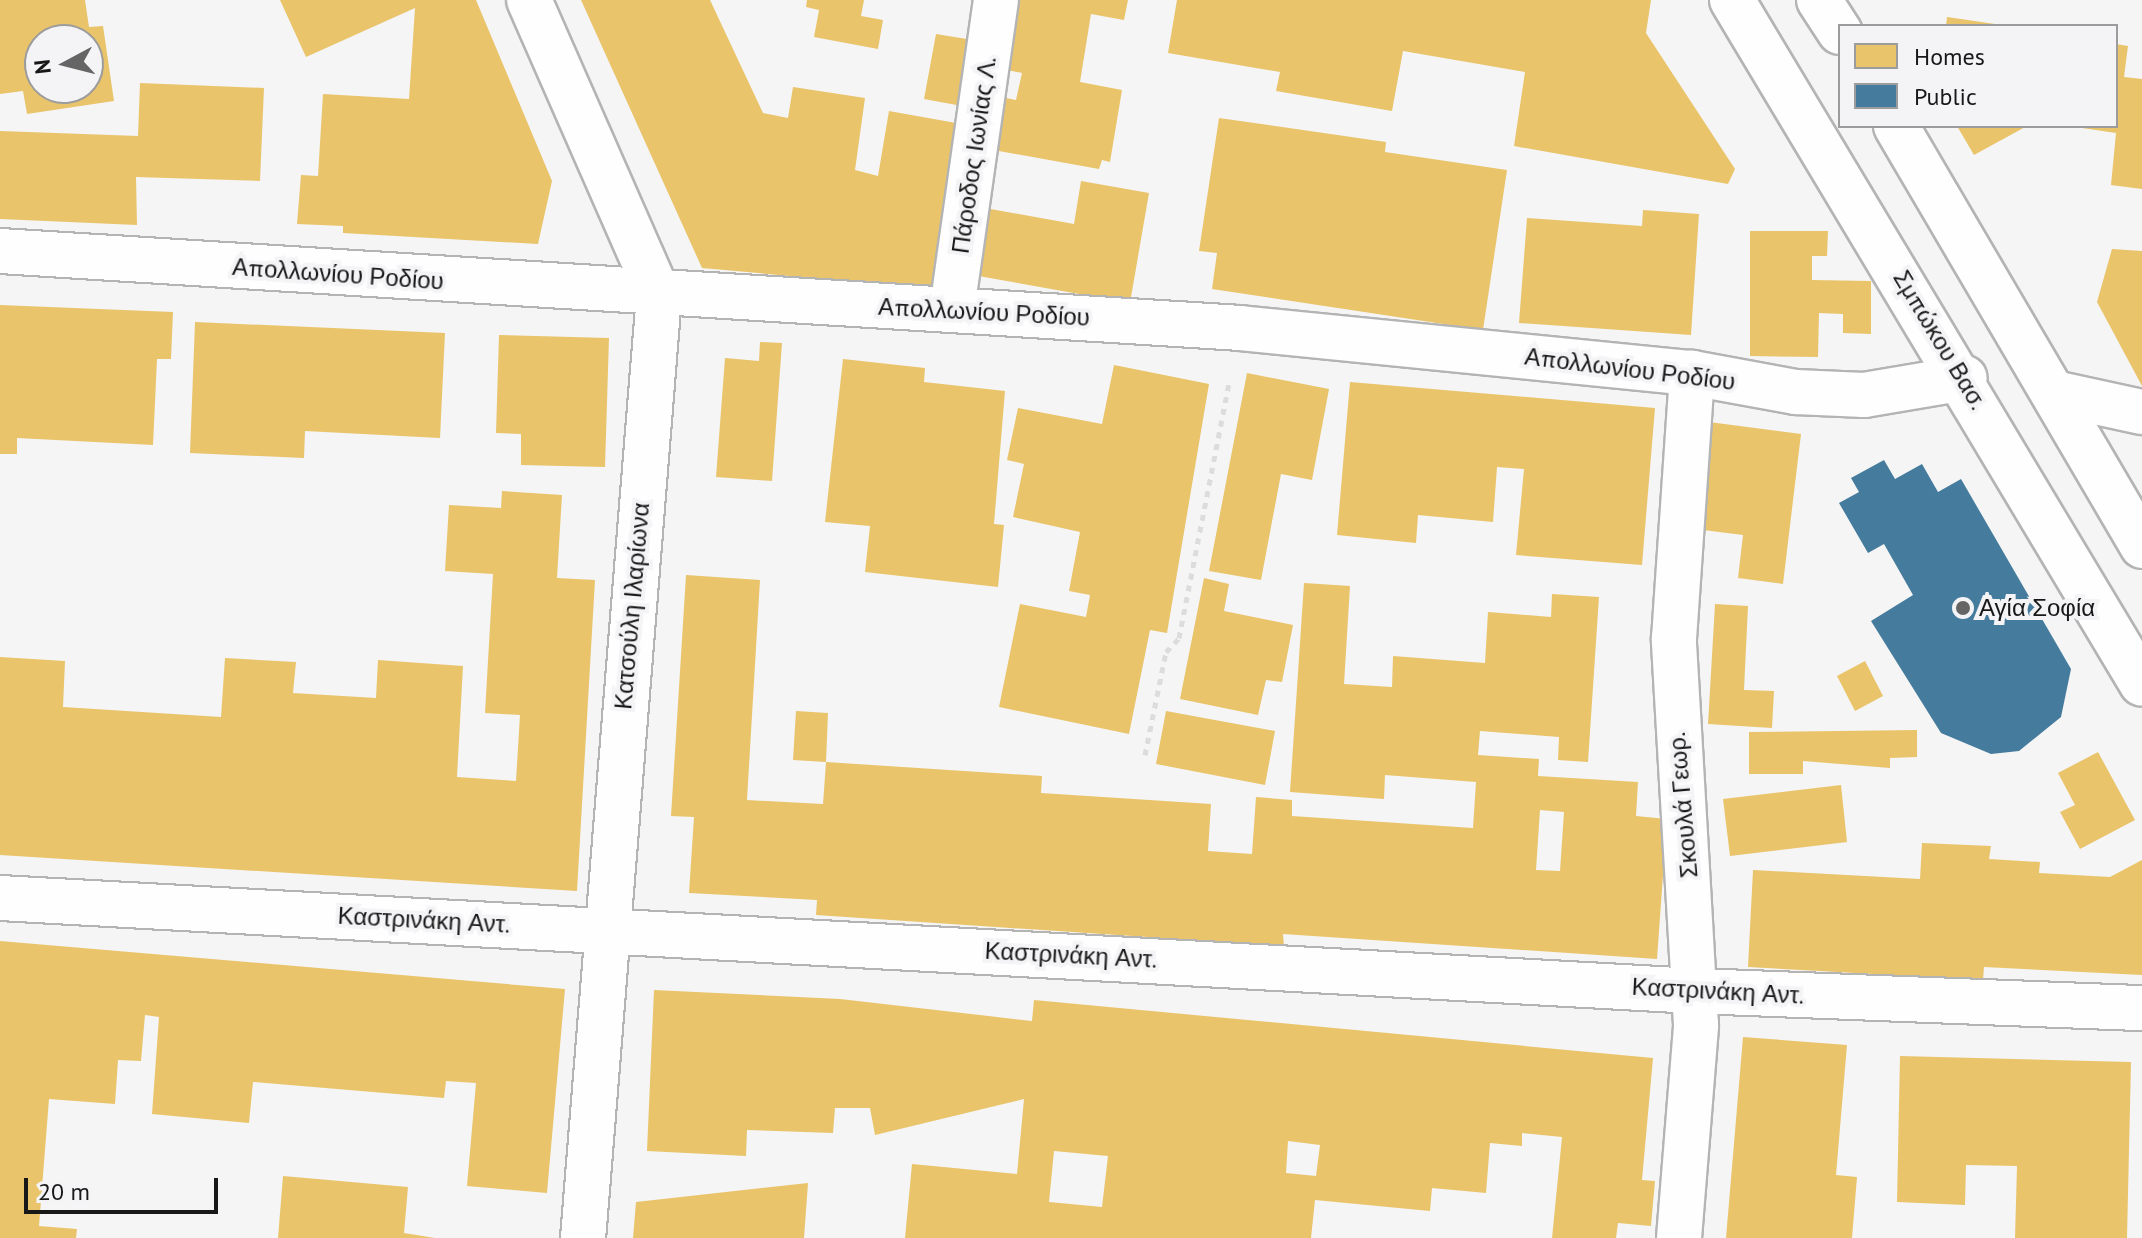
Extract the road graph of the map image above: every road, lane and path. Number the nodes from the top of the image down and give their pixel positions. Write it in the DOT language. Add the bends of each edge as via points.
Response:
graph roads {
  1 [pos="529,0"];
  2 [pos="996,0"];
  3 [pos="1732,0"];
  4 [pos="1819,0"];
  5 [pos="1838,29"];
  6 [pos="1897,128"];
  7 [pos="0,251"];
  8 [pos="659,296"];
  9 [pos="952,309"];
  10 [pos="1240,328"];
  11 [pos="1692,373"];
  12 [pos="1965,378"];
  13 [pos="2054,393"];
  14 [pos="2142,412"];
  15 [pos="2142,546"];
  16 [pos="2142,684"];
  17 [pos="1145,755"];
  18 [pos="0,898"];
  19 [pos="605,929"];
  20 [pos="1696,991"];
  21 [pos="2142,1008"];
  22 [pos="583,1238"];
  23 [pos="1679,1238"];
  1 -- 8 [label="street, Κατσούλη Ιλαρίωνα"];
  2 -- 9 [label="street, Πάροδος Ιωνίας Λ."];
  3 -- 12 [label="street, Σμπώκου Βασ."];
  4 -- 5 [label="street"];
  6 -- 13 [label="street"];
  7 -- 8 [label="street, Απολλωνίου Ροδίου"];
  8 -- 9 [label="street, Απολλωνίου Ροδίου"];
  8 -- 19 [label="street, Κατσούλη Ιλαρίωνα"];
  9 -- 10 [label="street, Απολλωνίου Ροδίου"];
  10 -- 11 [label="street, Απολλωνίου Ροδίου"];
  10 -- 17 [label="path" via="1179,638 1166,652"];
  11 -- 12 [label="street, Απολλωνίου Ροδίου" via="1864,395"];
  11 -- 20 [label="street, Σκουλά Γεωρ." via="1674,639"];
  12 -- 16 [label="street, Σμπώκου Βασ."];
  13 -- 14 [label="street"];
  13 -- 15 [label="street"];
  18 -- 19 [label="street, Καστρινάκη Αντ."];
  19 -- 20 [label="street, Καστρινάκη Αντ."];
  19 -- 22 [label="street, Κατσούλη Ιλαρίωνα"];
  20 -- 21 [label="street, Καστρινάκη Αντ."];
  20 -- 23 [label="street, Σκουλά Γεωρ."];
}
